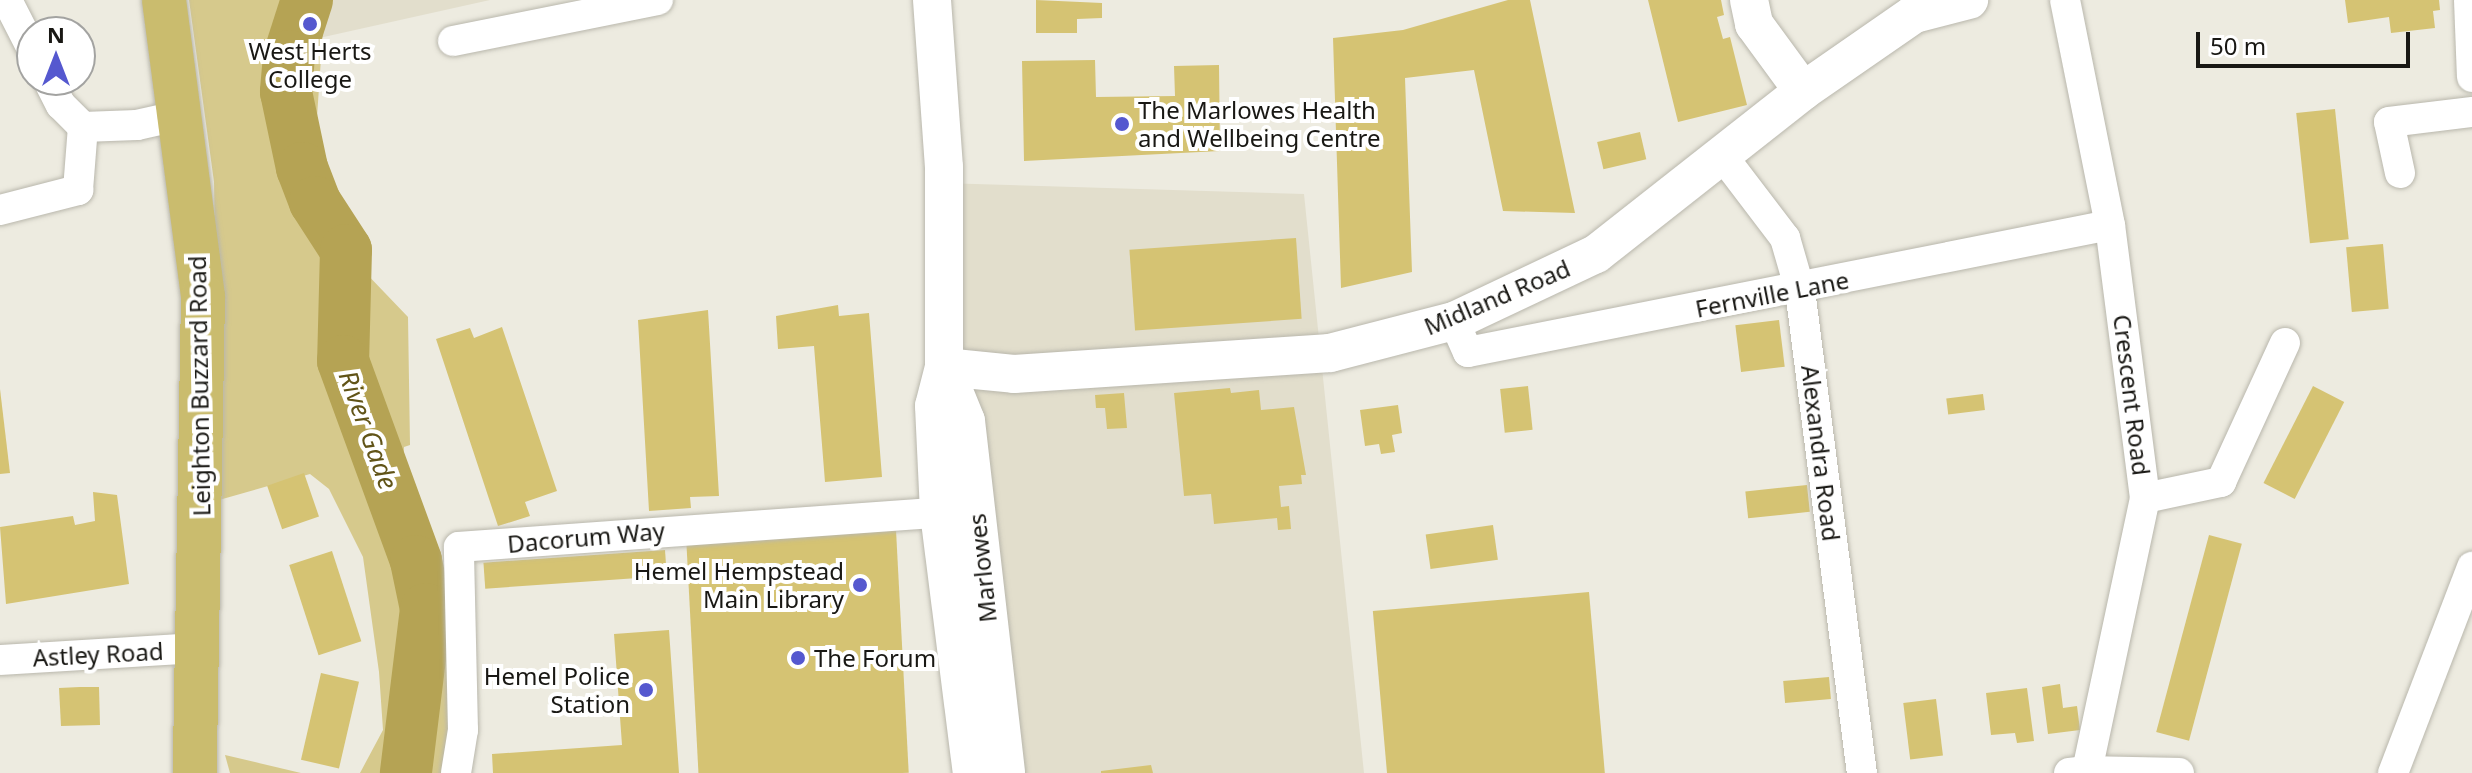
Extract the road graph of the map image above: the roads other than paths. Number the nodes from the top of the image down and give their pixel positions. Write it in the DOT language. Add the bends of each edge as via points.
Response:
graph roads {
  1 [pos="164,0"];
  2 [pos="658,0"];
  3 [pos="932,0"];
  4 [pos="1749,0"];
  5 [pos="1969,0"];
  6 [pos="2065,0"];
  7 [pos="2469,0"];
  8 [pos="453,41"];
  9 [pos="2472,77"];
  10 [pos="1803,91"];
  11 [pos="56,96"];
  12 [pos="2472,112"];
  13 [pos="181,115"];
  14 [pos="83,127"];
  15 [pos="1721,154"];
  16 [pos="2400,173"];
  17 [pos="0,210"];
  18 [pos="2110,225"];
  19 [pos="1800,290"];
  20 [pos="1454,321"];
  21 [pos="2285,343"];
  22 [pos="944,367"];
  23 [pos="2145,498"];
  24 [pos="939,513"];
  25 [pos="2472,567"];
  26 [pos="195,648"];
  27 [pos="0,660"];
  28 [pos="2078,772"];
  29 [pos="195,773"];
  30 [pos="456,773"];
  31 [pos="972,773"];
  32 [pos="1006,773"];
  33 [pos="1862,773"];
  34 [pos="2179,773"];
  35 [pos="2393,773"];
  1 -- 13 [label="main road, Leighton Buzzard Road"];
  2 -- 8 [label="street"];
  3 -- 22 [label="street, Marlowes" via="944,167"];
  4 -- 10 [label="street" via="1754,24"];
  5 -- 10 [label="street, Midland Road" via="1914,14"];
  6 -- 18 [label="street, Crescent Road"];
  7 -- 9 [label="street"];
  10 -- 15 [label="street, Midland Road"];
  11 -- 14 [label="street"];
  12 -- 16 [label="street" via="2389,122"];
  13 -- 14 [label="street" via="137,125"];
  13 -- 26 [label="main road, Leighton Buzzard Road" via="203,296 202,546"];
  14 -- 17 [label="street" via="78,190"];
  15 -- 19 [label="street, Alexandra Road" via="1785,238"];
  15 -- 20 [label="street, Midland Road" via="1596,254"];
  18 -- 19 [label="street, Fernville Lane"];
  18 -- 23 [label="street, Crescent Road"];
  19 -- 20 [label="street, Fernville Lane" via="1468,352"];
  19 -- 33 [label="street, Alexandra Road"];
  20 -- 22 [label="street, Midland Road" via="1330,353 1014,374"];
  21 -- 23 [label="street" via="2221,482"];
  22 -- 24 [label="street, Marlowes" via="934,406"];
  22 -- 32 [label="street, Marlowes" via="966,421"];
  23 -- 28 [label="street, Crescent Road"];
  24 -- 30 [label="street, Dacorum Way" via="459,547 463,730"];
  24 -- 31 [label="street, Marlowes"];
  25 -- 35 [label="street"];
  26 -- 27 [label="street, Astley Road"];
  26 -- 29 [label="main road, Leighton Buzzard Road"];
  28 -- 34 [label="street"];
}
